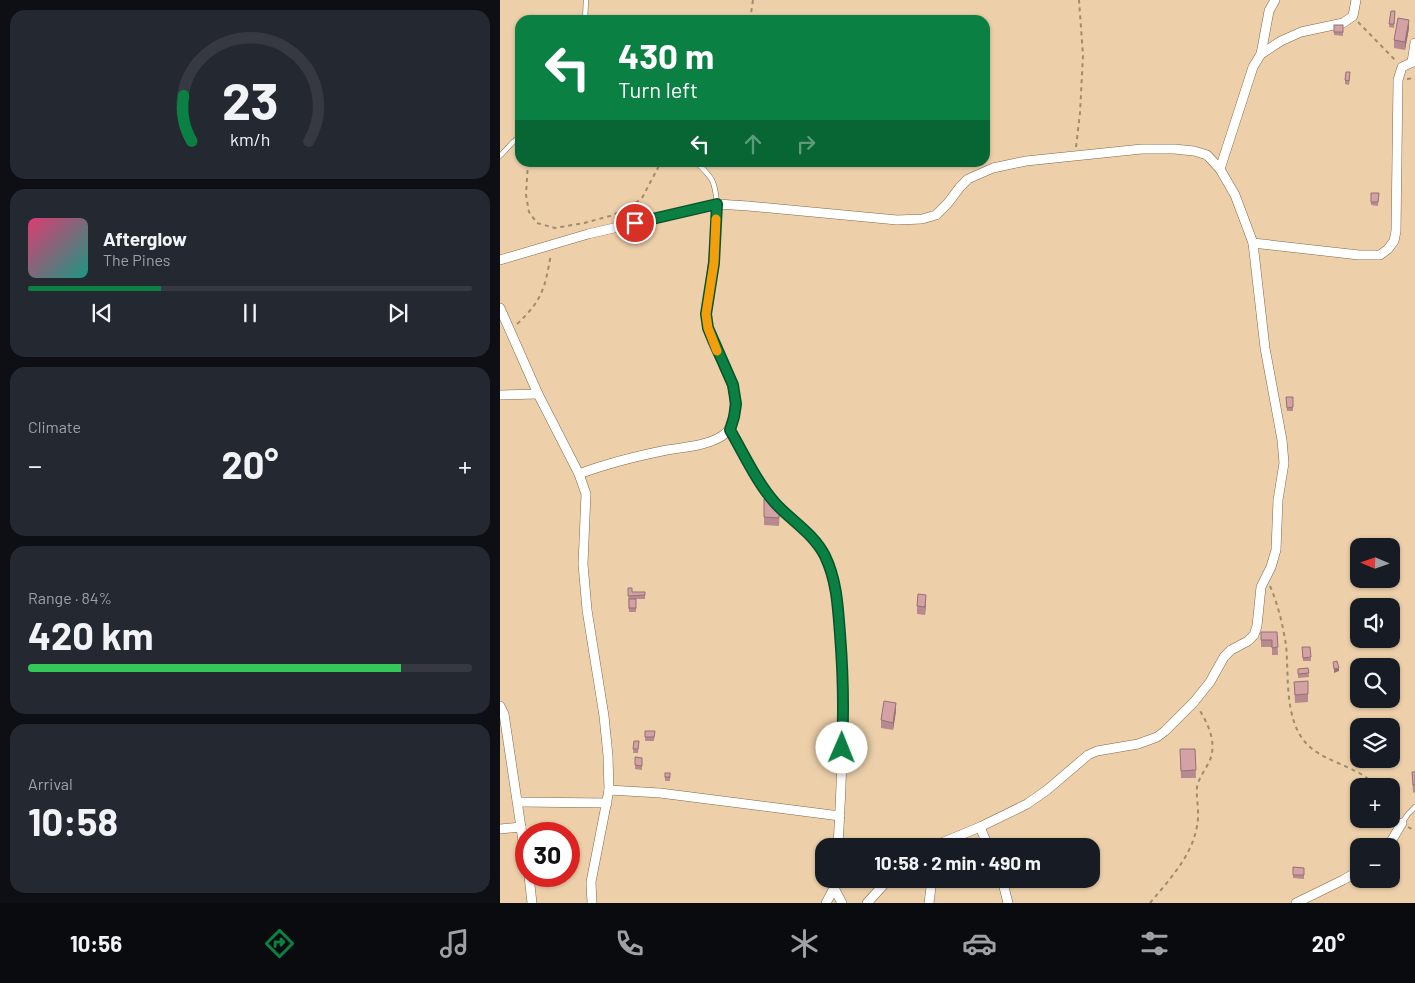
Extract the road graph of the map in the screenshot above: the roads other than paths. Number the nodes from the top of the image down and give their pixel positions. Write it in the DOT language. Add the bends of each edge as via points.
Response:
graph roads {
  1 [pos="586,0"];
  2 [pos="1275,0"];
  3 [pos="1356,0"];
  4 [pos="585,15"];
  5 [pos="1415,43"];
  6 [pos="1261,54"];
  7 [pos="1413,62"];
  8 [pos="515,141"];
  9 [pos="500,156"];
  10 [pos="701,167"];
  11 [pos="1220,169"];
  12 [pos="717,204"];
  13 [pos="1253,243"];
  14 [pos="500,260"];
  15 [pos="500,308"];
  16 [pos="538,394"];
  17 [pos="500,395"];
  18 [pos="730,430"];
  19 [pos="580,474"];
  20 [pos="500,706"];
  21 [pos="609,790"];
  22 [pos="518,802"];
  23 [pos="607,803"];
  24 [pos="1415,807"];
  25 [pos="840,816"];
  26 [pos="520,822"];
  27 [pos="1402,823"];
  28 [pos="980,826"];
  29 [pos="515,828"];
  30 [pos="500,829"];
  31 [pos="839,838"];
  32 [pos="953,838"];
  33 [pos="985,838"];
  34 [pos="1393,838"];
  35 [pos="1350,876"];
  36 [pos="530,887"];
  37 [pos="832,888"];
  38 [pos="836,888"];
  39 [pos="881,888"];
  40 [pos="931,888"];
  41 [pos="1004,888"];
  42 [pos="532,903"];
  43 [pos="592,903"];
  44 [pos="826,903"];
  45 [pos="842,903"];
  46 [pos="867,903"];
  47 [pos="929,903"];
  48 [pos="1008,903"];
  49 [pos="1296,903"];
  1 -- 4 [label="lane"];
  2 -- 6 [label="street" via="1269,11"];
  3 -- 6 [label="street" via="1353,16 1343,24 1302,32"];
  5 -- 7 [label="street"];
  6 -- 11 [label="street" via="1253,67"];
  7 -- 13 [label="street" via="1402,67 1398,80 1396,231 1388,250 1380,255 1359,255"];
  8 -- 9 [label="lane"];
  10 -- 12 [label="lane" via="710,176"];
  11 -- 12 [label="street" via="1207,155 1174,149 1142,148 1026,161 994,168 968,179 936,215 922,219 897,220"];
  11 -- 13 [label="street" via="1235,196"];
  12 -- 14 [label="street" via="620,226"];
  12 -- 18 [label="street" via="714,263 706,314 708,328 733,385 736,404"];
  13 -- 28 [label="street" via="1265,348 1284,463 1278,500 1275,559 1261,587 1254,635 1224,657 1194,702 1157,737 1088,755 1027,804"];
  15 -- 16 [label="street"];
  16 -- 17 [label="street"];
  16 -- 19 [label="street"];
  18 -- 19 [label="street" via="703,444 633,457"];
  18 -- 25 [label="street" via="759,481 776,503 814,538 834,578 842,658"];
  19 -- 21 [label="street" via="586,494 583,564 587,610 604,716"];
  20 -- 22 [label="street"];
  21 -- 23 [label="street"];
  21 -- 25 [label="street" via="660,793"];
  22 -- 23 [label="street"];
  22 -- 26 [label="street"];
  23 -- 43 [label="street" via="591,882"];
  24 -- 27 [label="lane"];
  25 -- 31 [label="street"];
  27 -- 34 [label="street"];
  28 -- 32 [label="street"];
  28 -- 33 [label="street"];
  29 -- 30 [label="street"];
  35 -- 49 [label="street"];
  36 -- 42 [label="street"];
  37 -- 44 [label="street"];
  38 -- 45 [label="street"];
  39 -- 46 [label="street"];
  40 -- 47 [label="street"];
  41 -- 48 [label="street"];
}
